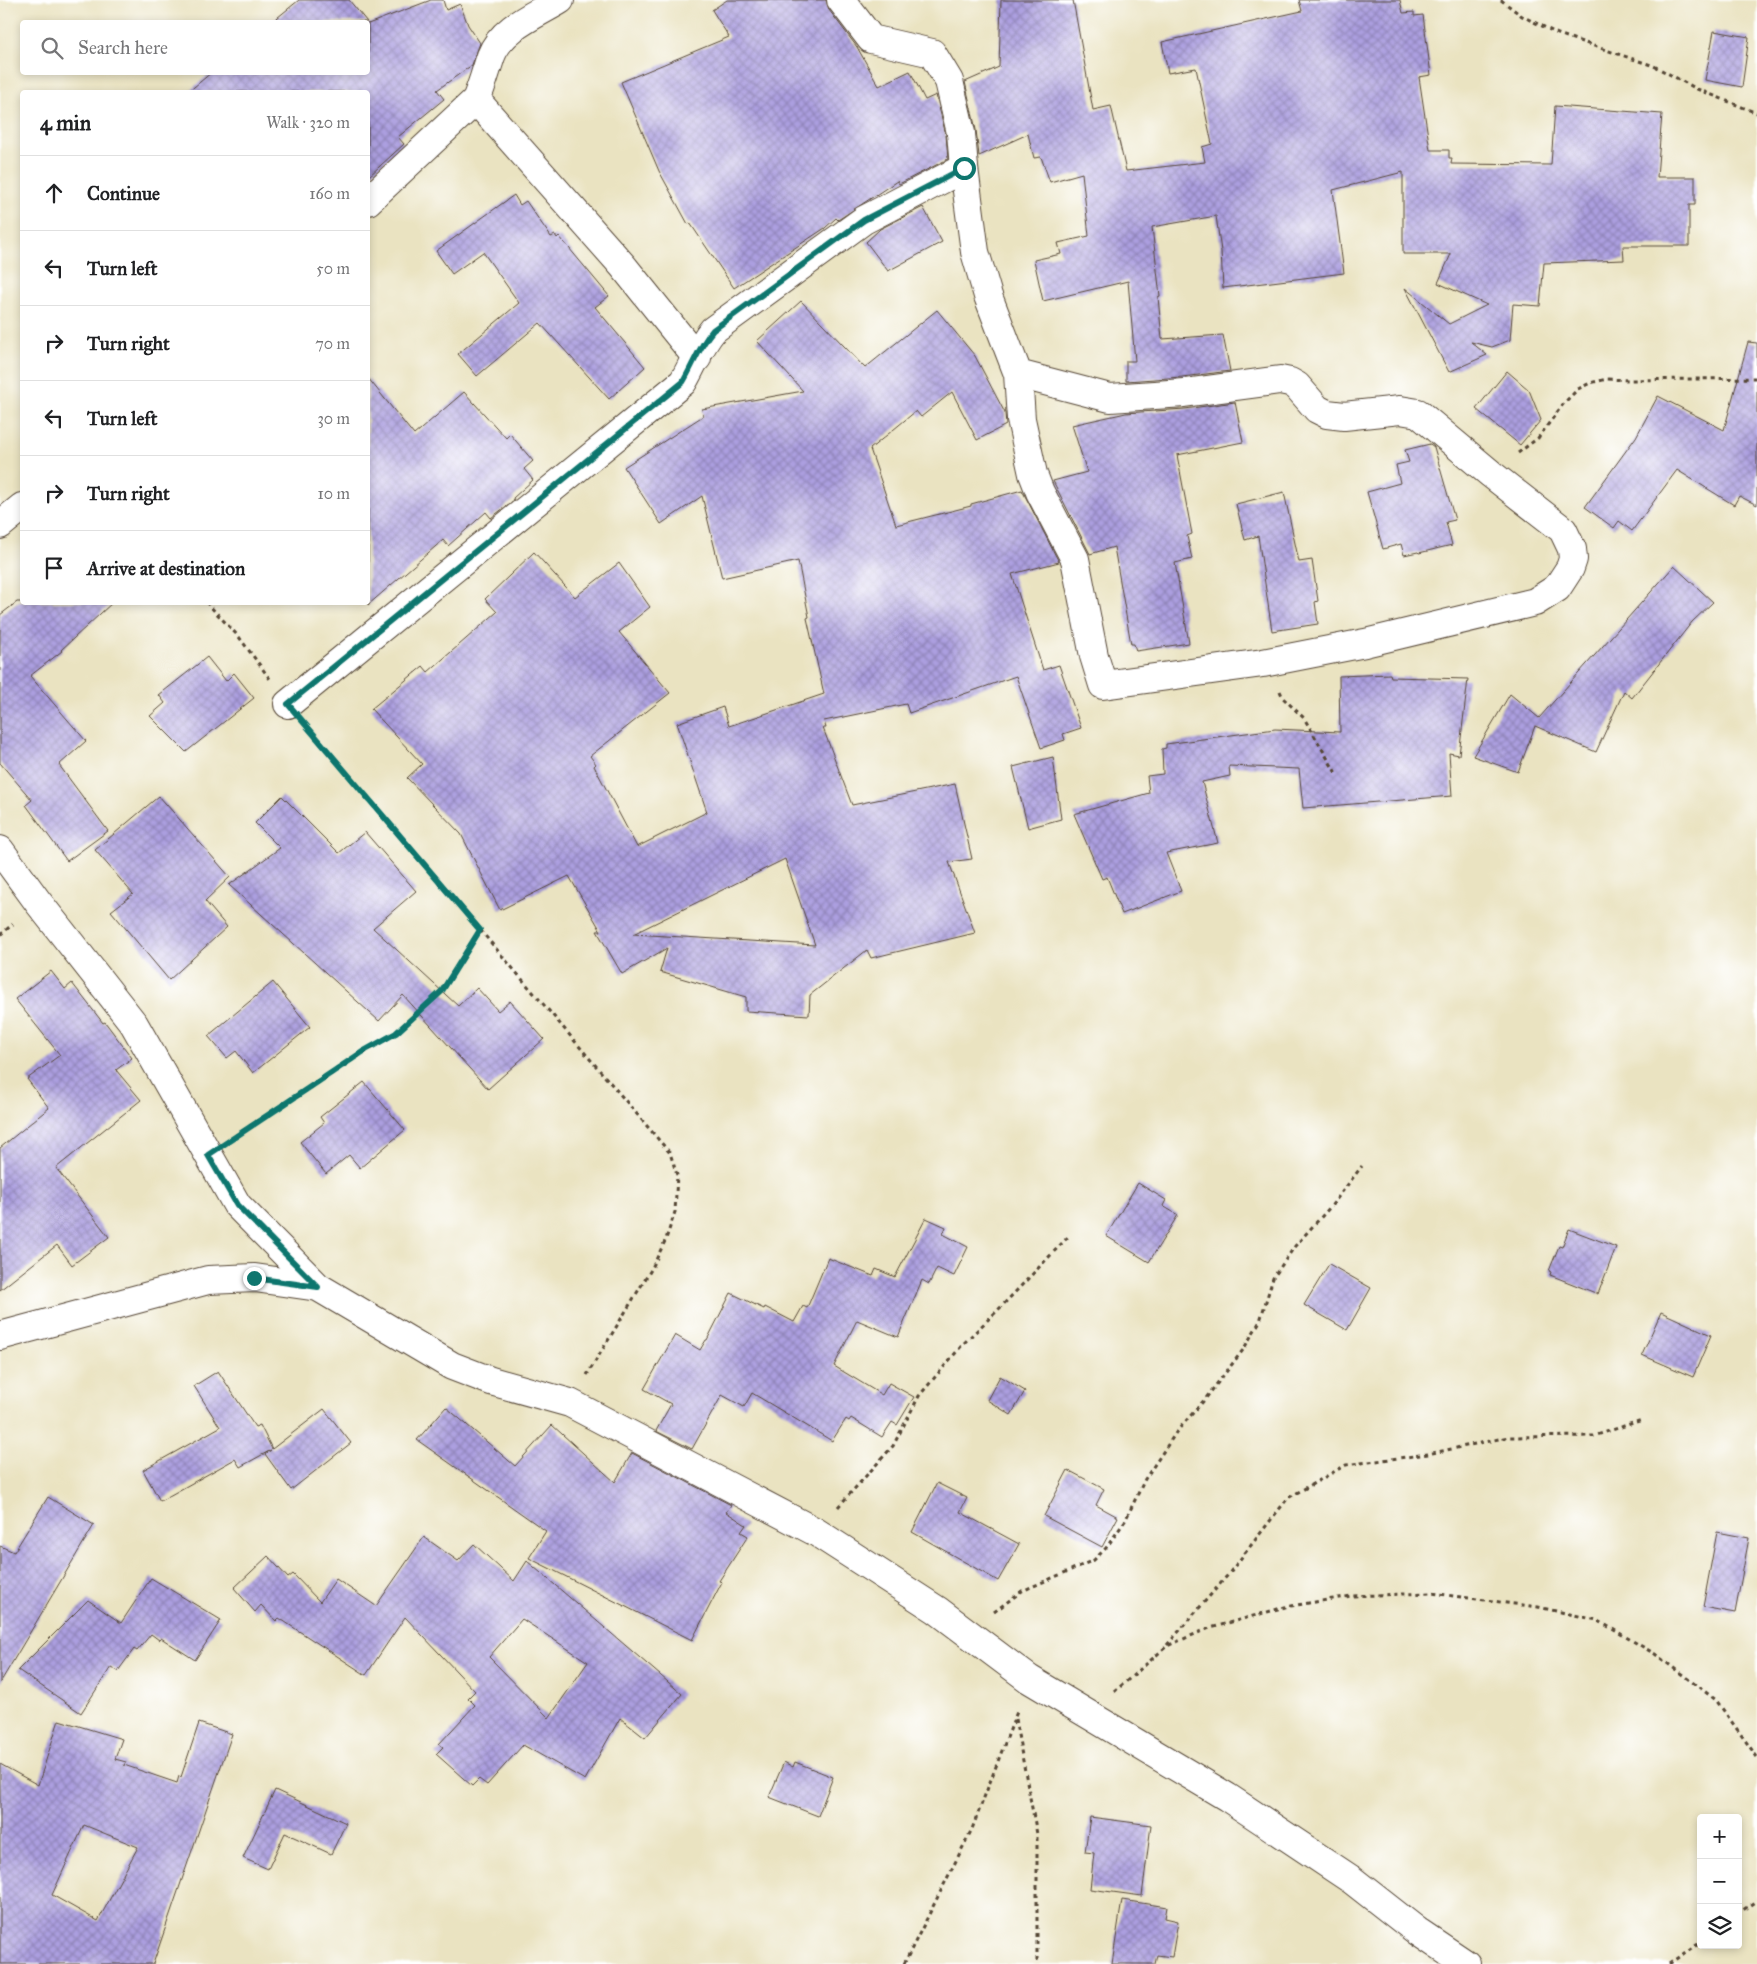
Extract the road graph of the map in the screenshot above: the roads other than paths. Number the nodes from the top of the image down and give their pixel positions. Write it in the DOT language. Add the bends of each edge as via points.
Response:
graph roads {
  1 [pos="560,0"];
  2 [pos="841,0"];
  3 [pos="476,100"];
  4 [pos="964,168"];
  5 [pos="370,199"];
  6 [pos="697,358"];
  7 [pos="1018,374"];
  8 [pos="20,509"];
  9 [pos="0,526"];
  10 [pos="288,704"];
  11 [pos="0,850"];
  12 [pos="318,1287"];
  13 [pos="0,1336"];
  14 [pos="1466,1964"];
  1 -- 3 [label="street" via="512,28 500,40"];
  2 -- 4 [label="street" via="871,39 932,53 949,81 961,134"];
  3 -- 5 [label="street"];
  3 -- 6 [label="street" via="623,266"];
  4 -- 6 [label="street" via="864,220 713,330 704,340"];
  4 -- 7 [label="street" via="975,252"];
  6 -- 10 [label="street" via="683,382 671,393"];
  7 -- 7 [label="street" via="1021,419 1033,474 1075,559 1103,685 1263,663 1365,643 1535,602 1557,588 1570,568 1572,549 1563,530 1418,413 1400,410 1344,416 1327,414 1317,409 1297,386 1280,380 1184,393 1110,398"];
  8 -- 9 [label="street"];
  11 -- 12 [label="street" via="134,1024 237,1205"];
  12 -- 13 [label="street" via="254,1278 208,1280"];
  12 -- 14 [label="street" via="452,1366 490,1381 570,1403 816,1532 937,1610 1029,1679 1227,1797 1352,1880 1416,1931"];
}
